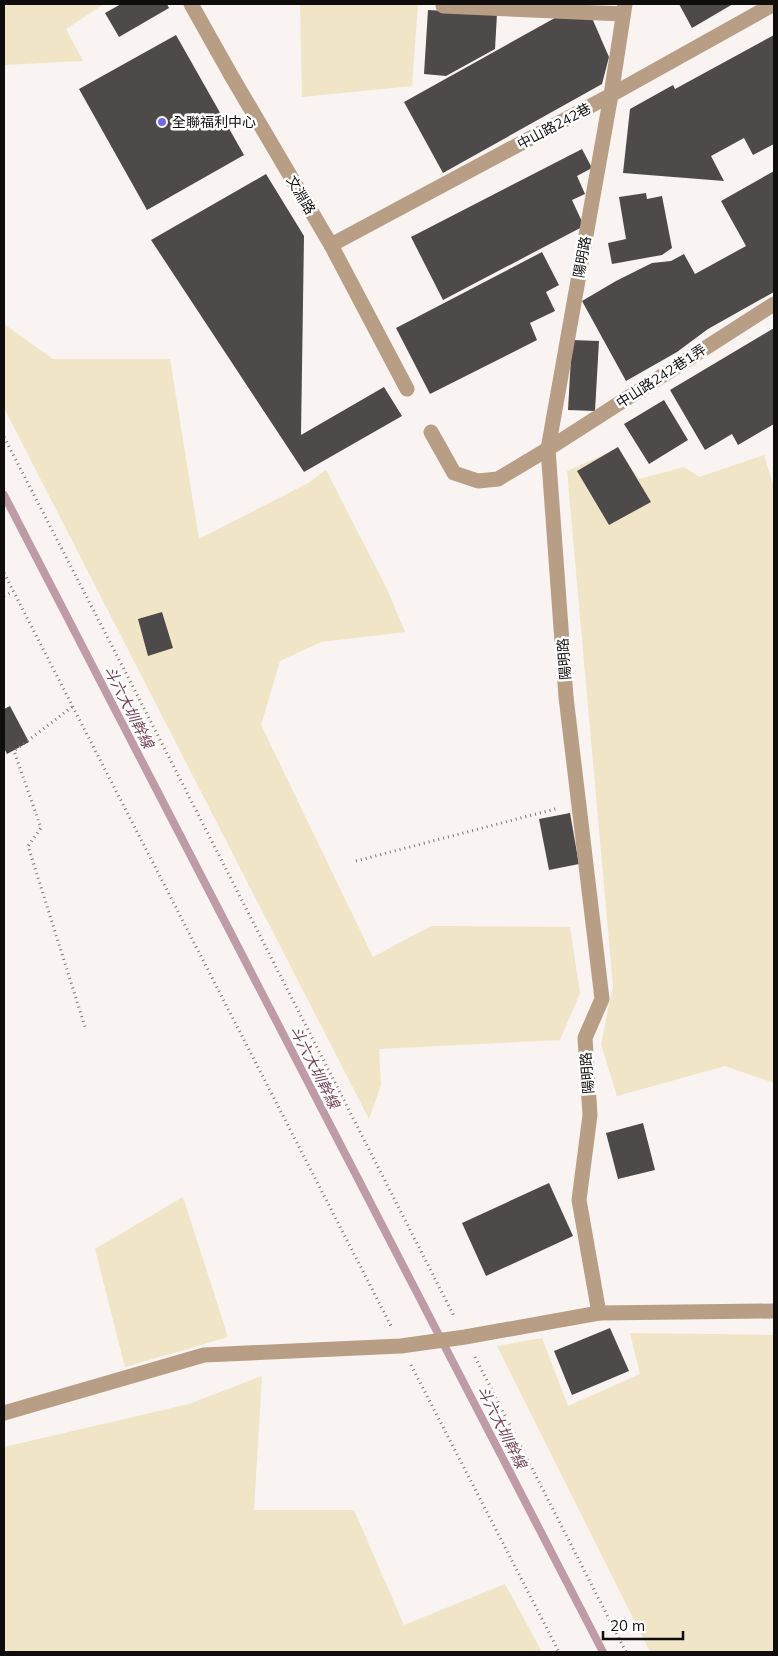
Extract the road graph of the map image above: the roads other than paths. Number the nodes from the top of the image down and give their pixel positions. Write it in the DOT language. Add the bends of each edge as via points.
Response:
graph roads {
  1 [pos="191,4"];
  2 [pos="774,4"];
  3 [pos="443,6"];
  4 [pos="624,9"];
  5 [pos="611,96"];
  6 [pos="331,245"];
  7 [pos="774,304"];
  8 [pos="407,389"];
  9 [pos="431,432"];
  10 [pos="548,449"];
  11 [pos="774,1311"];
  12 [pos="598,1313"];
  13 [pos="4,1413"];
  1 -- 6 [label="street, 文淵路"];
  2 -- 5 [label="street, 中山路242巷"];
  3 -- 4 [label="street"];
  4 -- 5 [label="street, 陽明路"];
  5 -- 6 [label="street, 中山路242巷"];
  5 -- 10 [label="street, 陽明路"];
  6 -- 8 [label="street, 文淵路"];
  7 -- 10 [label="street, 中山路242巷1弄"];
  9 -- 10 [label="street, 中山路242巷1弄" via="454,472 478,481 498,479"];
  10 -- 12 [label="street, 陽明路" via="566,697 602,999 585,1038 590,1115 579,1200"];
  11 -- 12 [label="street"];
  12 -- 13 [label="street" via="401,1346 204,1355"];
}
